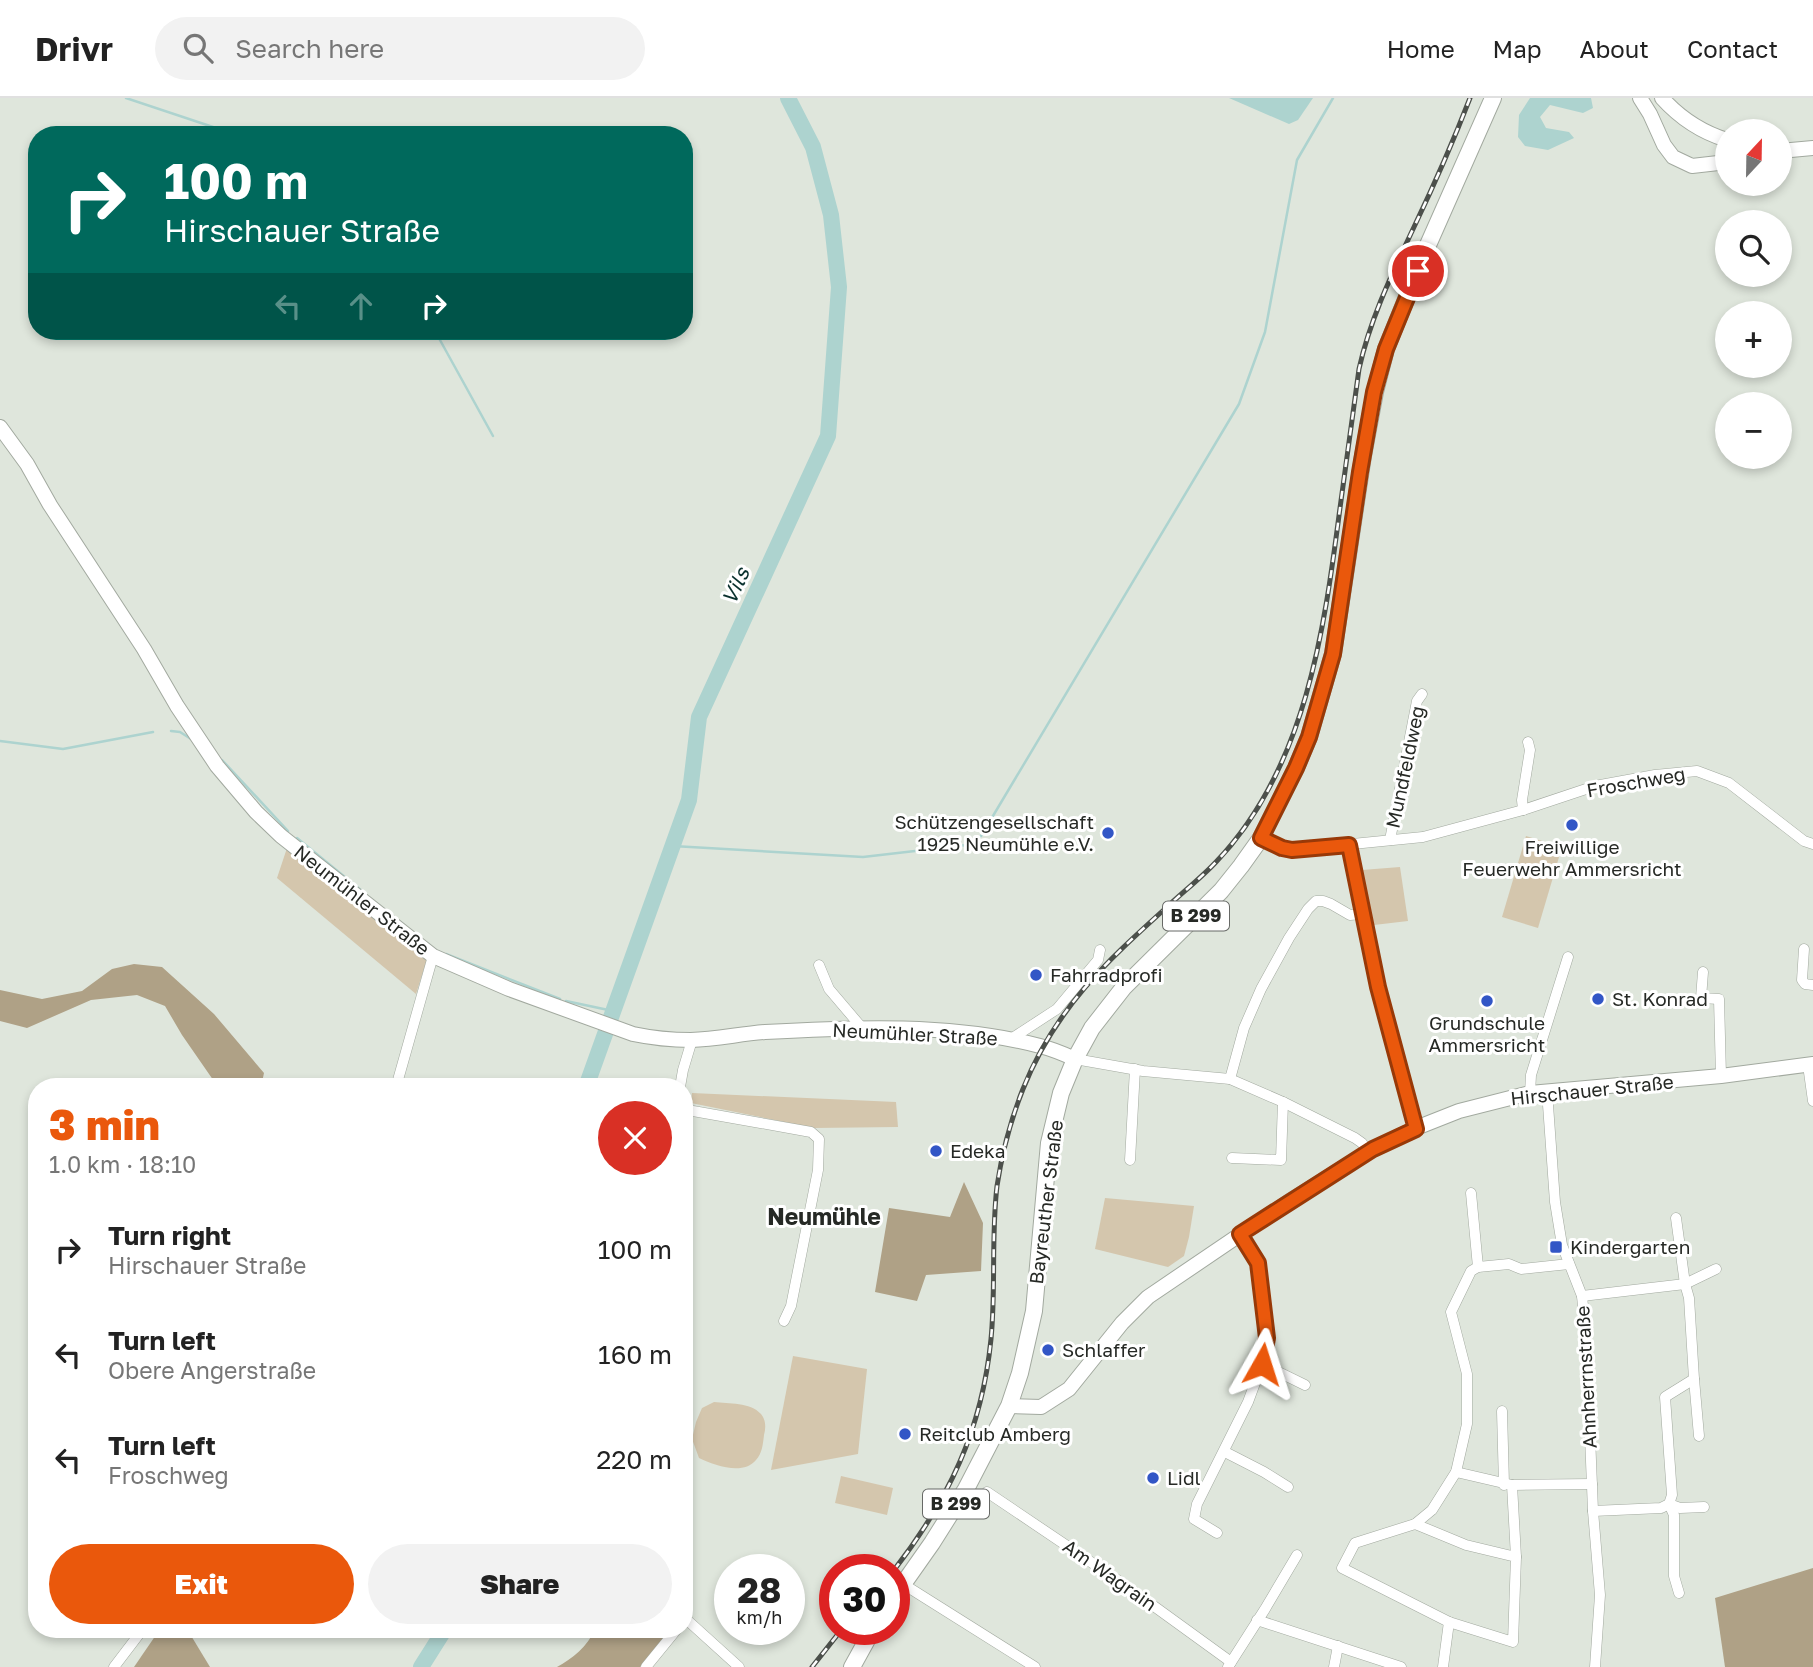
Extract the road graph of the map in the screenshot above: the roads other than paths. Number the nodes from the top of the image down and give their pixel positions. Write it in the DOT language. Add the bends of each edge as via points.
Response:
graph roads {
  1 [pos="1493,98"];
  2 [pos="1640,98"];
  3 [pos="1662,98"];
  4 [pos="1715,136"];
  5 [pos="1813,148"];
  6 [pos="1792,150"];
  7 [pos="1715,163"];
  8 [pos="0,427"];
  9 [pos="1422,694"];
  10 [pos="1528,742"];
  11 [pos="1523,810"];
  12 [pos="1261,838"];
  13 [pos="1390,841"];
  14 [pos="1813,844"];
  15 [pos="1349,845"];
  16 [pos="1362,914"];
  17 [pos="1804,949"];
  18 [pos="1100,950"];
  19 [pos="433,956"];
  20 [pos="1568,957"];
  21 [pos="818,965"];
  22 [pos="1703,972"];
  23 [pos="1813,985"];
  24 [pos="863,1029"];
  25 [pos="1011,1039"];
  26 [pos="692,1040"];
  27 [pos="1075,1059"];
  28 [pos="1811,1064"];
  29 [pos="1135,1069"];
  30 [pos="1721,1076"];
  31 [pos="399,1078"];
  32 [pos="681,1078"];
  33 [pos="1230,1079"];
  34 [pos="1547,1091"];
  35 [pos="1530,1093"];
  36 [pos="1813,1101"];
  37 [pos="1283,1102"];
  38 [pos="693,1111"];
  39 [pos="1416,1129"];
  40 [pos="1368,1152"];
  41 [pos="1232,1158"];
  42 [pos="1130,1160"];
  43 [pos="1471,1194"];
  44 [pos="1676,1218"];
  45 [pos="1240,1234"];
  46 [pos="1569,1264"];
  47 [pos="1478,1267"];
  48 [pos="1716,1269"];
  49 [pos="1685,1284"];
  50 [pos="1581,1296"];
  51 [pos="784,1321"];
  52 [pos="1262,1364"];
  53 [pos="1694,1379"];
  54 [pos="1305,1385"];
  55 [pos="1009,1406"];
  56 [pos="1502,1411"];
  57 [pos="1699,1436"];
  58 [pos="1224,1452"];
  59 [pos="1456,1472"];
  60 [pos="1592,1484"];
  61 [pos="1508,1485"];
  62 [pos="1288,1487"];
  63 [pos="987,1492"];
  64 [pos="1669,1504"];
  65 [pos="1703,1507"];
  66 [pos="1593,1511"];
  67 [pos="1415,1524"];
  68 [pos="1217,1532"];
  69 [pos="1297,1555"];
  70 [pos="1516,1557"];
  71 [pos="910,1575"];
  72 [pos="1679,1593"];
  73 [pos="910,1597"];
  74 [pos="1257,1620"];
  75 [pos="1449,1622"];
  76 [pos="693,1626"];
  77 [pos="136,1638"];
  78 [pos="670,1638"];
  79 [pos="864,1645"];
  80 [pos="1338,1646"];
  81 [pos="1229,1665"];
  82 [pos="1396,1666"];
  83 [pos="114,1667"];
  84 [pos="646,1667"];
  85 [pos="739,1667"];
  86 [pos="852,1667"];
  87 [pos="1035,1667"];
  88 [pos="1334,1667"];
  89 [pos="1443,1667"];
  90 [pos="1595,1667"];
  1 -- 12 [label="main road, Bayreuther Straße / B 299" via="1386,349 1374,392 1333,654 1309,737"];
  2 -- 7 [label="street" via="1672,158 1692,166"];
  3 -- 4 [label="street" via="1674,112"];
  5 -- 6 [label="street"];
  8 -- 19 [label="street, Neumühler Straße" via="217,766 281,836"];
  9 -- 13 [label="street, Mundfeldweg"];
  10 -- 11 [label="street"];
  11 -- 13 [label="street, Froschweg" via="1423,837"];
  11 -- 14 [label="street, Froschweg" via="1595,786 1697,771 1729,783"];
  12 -- 15 [label="street, Froschweg" via="1292,850"];
  12 -- 27 [label="main road, Bayreuther Straße / B 299" via="1221,891 1124,988 1092,1028"];
  13 -- 15 [label="street, Froschweg"];
  15 -- 16 [label="street"];
  16 -- 33 [label="street" via="1350,915 1323,901 1308,909 1261,989"];
  16 -- 39 [label="street"];
  17 -- 23 [label="street" via="1802,980"];
  18 -- 25 [label="street, Neumühler Straße" via="1098,960 1057,1009"];
  19 -- 26 [label="street, Neumühler Straße" via="633,1034"];
  19 -- 31 [label="street"];
  20 -- 35 [label="street" via="1531,1075"];
  21 -- 24 [label="street" via="829,989"];
  22 -- 30 [label="street" via="1701,998 1719,999"];
  24 -- 25 [label="street, Neumühler Straße"];
  24 -- 26 [label="street, Neumühler Straße" via="824,1028"];
  25 -- 27 [label="street, Neumühler Straße"];
  26 -- 32 [label="street"];
  27 -- 29 [label="street"];
  27 -- 55 [label="main road, Bayreuther Straße / B 299" via="1049,1143 1034,1311"];
  28 -- 30 [label="street, Hirschauer Straße"];
  28 -- 36 [label="street"];
  29 -- 33 [label="street"];
  29 -- 42 [label="street"];
  30 -- 34 [label="street, Hirschauer Straße"];
  33 -- 37 [label="street"];
  34 -- 35 [label="street, Hirschauer Straße"];
  34 -- 46 [label="street, Ahnherrnstraße" via="1555,1202"];
  35 -- 39 [label="street, Hirschauer Straße" via="1459,1111"];
  37 -- 40 [label="street" via="1355,1138"];
  37 -- 41 [label="street" via="1281,1160"];
  38 -- 51 [label="street" via="811,1132 819,1139 818,1170 792,1306"];
  39 -- 40 [label="street, Hirschauer Straße"];
  40 -- 45 [label="street, Hirschauer Straße"];
  43 -- 47 [label="street"];
  44 -- 49 [label="street"];
  45 -- 52 [label="street" via="1258,1263 1267,1338"];
  45 -- 55 [label="street, Hirschauer Straße" via="1148,1297 1069,1389 1041,1407"];
  46 -- 47 [label="street"];
  46 -- 50 [label="street, Ahnherrnstraße"];
  47 -- 59 [label="street" via="1471,1271 1451,1312 1467,1374 1467,1424"];
  48 -- 49 [label="street"];
  49 -- 50 [label="street"];
  49 -- 53 [label="street"];
  50 -- 60 [label="street, Ahnherrnstraße"];
  52 -- 54 [label="street"];
  52 -- 58 [label="street"];
  53 -- 57 [label="street"];
  53 -- 64 [label="street" via="1665,1397"];
  55 -- 71 [label="main road, Bayreuther Straße / B 299" via="966,1489"];
  56 -- 61 [label="street"];
  58 -- 62 [label="street"];
  58 -- 68 [label="street" via="1194,1519"];
  59 -- 61 [label="street"];
  59 -- 67 [label="street" via="1433,1510"];
  60 -- 61 [label="street"];
  60 -- 66 [label="street, Ahnherrnstraße"];
  61 -- 70 [label="street"];
  63 -- 81 [label="street, Am Wagrain" via="1122,1583"];
  64 -- 65 [label="street"];
  64 -- 66 [label="street"];
  64 -- 72 [label="street" via="1674,1515 1674,1576"];
  66 -- 90 [label="street, Ahnherrnstraße" via="1600,1595"];
  67 -- 70 [label="street" via="1466,1545"];
  67 -- 75 [label="street" via="1355,1544 1342,1568"];
  69 -- 74 [label="street, Am Wagrain"];
  70 -- 75 [label="street" via="1513,1642"];
  73 -- 87 [label="street"];
  74 -- 80 [label="street"];
  74 -- 81 [label="street, Am Wagrain"];
  75 -- 89 [label="street"];
  76 -- 85 [label="street"];
  77 -- 83 [label="street"];
  78 -- 84 [label="street"];
  79 -- 86 [label="main road"];
  80 -- 82 [label="street"];
  80 -- 88 [label="street"];
}
